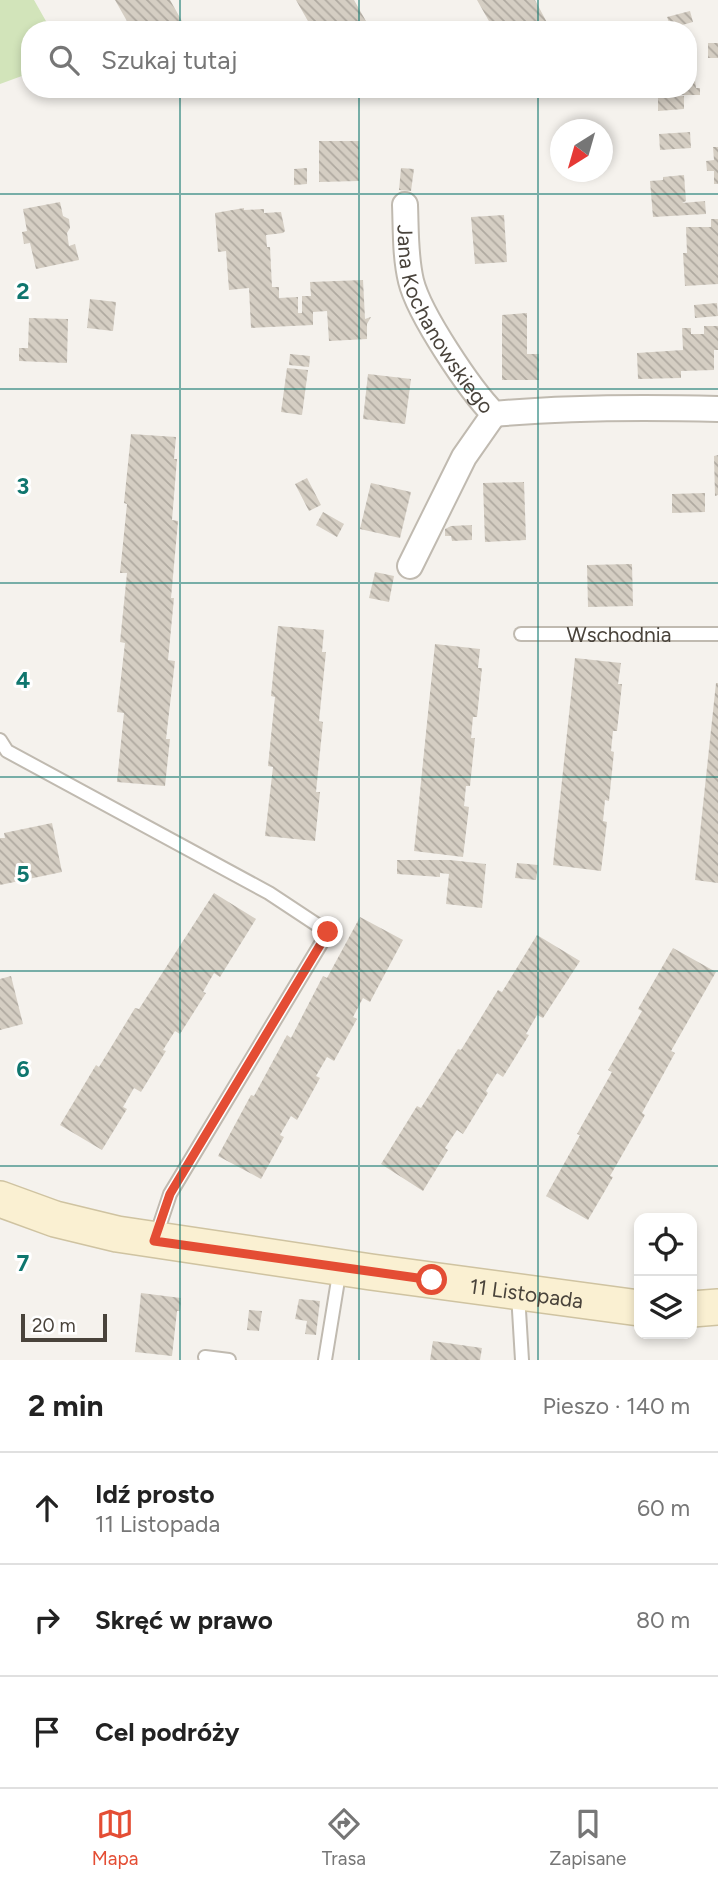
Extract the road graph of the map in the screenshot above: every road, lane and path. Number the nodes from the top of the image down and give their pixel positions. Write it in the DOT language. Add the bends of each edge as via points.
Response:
graph roads {
  1 [pos="405,205"];
  2 [pos="718,409"];
  3 [pos="495,414"];
  4 [pos="410,566"];
  5 [pos="521,634"];
  6 [pos="718,634"];
  7 [pos="0,740"];
  8 [pos="0,1199"];
  9 [pos="154,1241"];
  10 [pos="340,1267"];
  11 [pos="518,1290"];
  12 [pos="634,1307"];
  13 [pos="718,1307"];
  14 [pos="697,1309"];
  15 [pos="205,1357"];
  16 [pos="229,1360"];
  17 [pos="325,1360"];
  18 [pos="522,1360"];
  1 -- 3 [label="street, Jana Kochanowskiego" via="411,280 419,303 482,402"];
  2 -- 3 [label="street, Jana Kochanowskiego" via="634,407"];
  3 -- 4 [label="street" via="464,457"];
  5 -- 6 [label="lane, Wschodnia"];
  7 -- 9 [label="lane" via="7,751 269,893 328,932 170,1194"];
  8 -- 9 [label="street, 11 Listopada" via="68,1222"];
  9 -- 10 [label="street, 11 Listopada"];
  10 -- 11 [label="street, 11 Listopada"];
  10 -- 17 [label="lane"];
  11 -- 12 [label="street, 11 Listopada"];
  11 -- 18 [label="lane"];
  13 -- 14 [label="street"];
  15 -- 16 [label="lane"];
}
